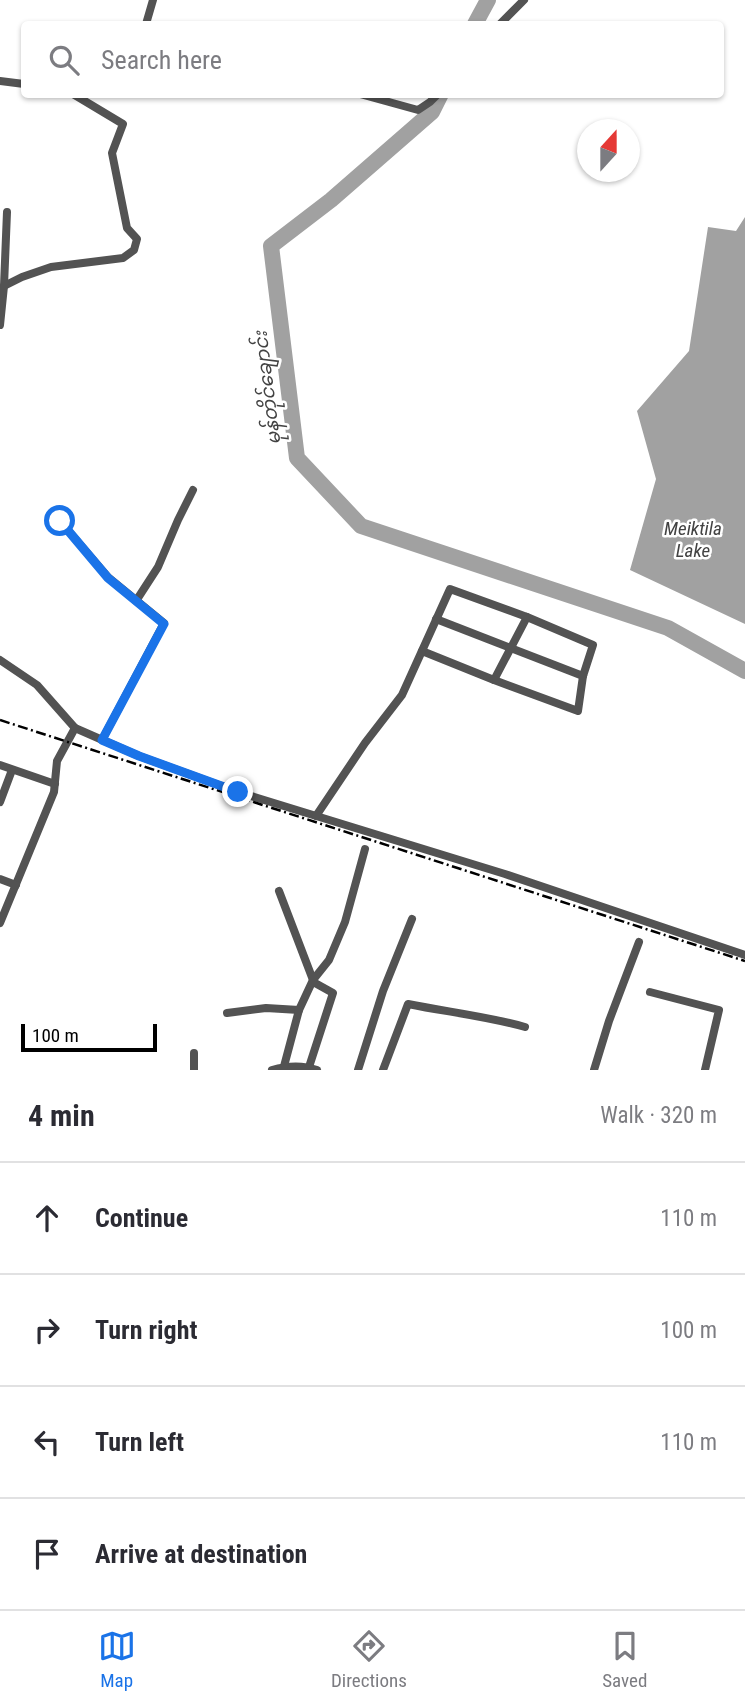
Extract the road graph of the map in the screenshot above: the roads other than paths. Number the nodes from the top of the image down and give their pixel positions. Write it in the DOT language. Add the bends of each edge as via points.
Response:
graph roads {
  1 [pos="153,0"];
  2 [pos="524,0"];
  3 [pos="147,21"];
  4 [pos="503,21"];
  5 [pos="0,81"];
  6 [pos="21,84"];
  7 [pos="80,98"];
  8 [pos="374,98"];
  9 [pos="434,98"];
  10 [pos="8,212"];
  11 [pos="4,286"];
  12 [pos="0,325"];
  13 [pos="192,491"];
  14 [pos="60,521"];
  15 [pos="136,601"];
  16 [pos="527,617"];
  17 [pos="436,619"];
  18 [pos="510,649"];
  19 [pos="422,651"];
  20 [pos="0,660"];
  21 [pos="583,676"];
  22 [pos="494,680"];
  23 [pos="75,728"];
  24 [pos="102,740"];
  25 [pos="0,765"];
  26 [pos="12,770"];
  27 [pos="55,785"];
  28 [pos="0,802"];
  29 [pos="316,816"];
  30 [pos="365,849"];
  31 [pos="0,878"];
  32 [pos="16,885"];
  33 [pos="279,891"];
  34 [pos="412,919"];
  35 [pos="0,923"];
  36 [pos="639,942"];
  37 [pos="745,955"];
  38 [pos="313,980"];
  39 [pos="650,992"];
  40 [pos="299,1010"];
  41 [pos="227,1013"];
  42 [pos="525,1027"];
  43 [pos="194,1053"];
  44 [pos="284,1068"];
  45 [pos="313,1069"];
  46 [pos="194,1070"];
  47 [pos="272,1070"];
  48 [pos="358,1070"];
  49 [pos="383,1070"];
  50 [pos="594,1070"];
  51 [pos="705,1070"];
  1 -- 3 [label="street"];
  2 -- 4 [label="street"];
  5 -- 6 [label="street"];
  7 -- 11 [label="street" via="123,124 112,153 127,228 137,239 134,250 123,258 51,267"];
  8 -- 9 [label="street" via="418,110"];
  10 -- 11 [label="street"];
  11 -- 12 [label="street"];
  13 -- 15 [label="street" via="158,567"];
  14 -- 15 [label="street" via="108,578"];
  15 -- 24 [label="street" via="164,624"];
  16 -- 17 [label="street" via="450,589"];
  16 -- 18 [label="street"];
  16 -- 21 [label="street" via="593,645"];
  17 -- 18 [label="street"];
  17 -- 19 [label="street"];
  18 -- 21 [label="street"];
  18 -- 22 [label="street"];
  19 -- 22 [label="street"];
  19 -- 29 [label="street" via="401,695"];
  20 -- 23 [label="street" via="37,685"];
  21 -- 22 [label="street" via="578,711"];
  23 -- 24 [label="street"];
  23 -- 27 [label="street" via="57,761"];
  24 -- 29 [label="street"];
  25 -- 26 [label="street"];
  26 -- 27 [label="street"];
  26 -- 28 [label="street"];
  27 -- 32 [label="street"];
  29 -- 37 [label="street"];
  30 -- 38 [label="street" via="345,922 329,960"];
  31 -- 32 [label="street"];
  32 -- 35 [label="street"];
  33 -- 38 [label="street"];
  34 -- 48 [label="street"];
  36 -- 50 [label="street"];
  38 -- 40 [label="street"];
  38 -- 45 [label="street" via="333,993"];
  39 -- 51 [label="street" via="719,1010"];
  40 -- 41 [label="street"];
  40 -- 44 [label="street"];
  42 -- 49 [label="street" via="408,1004"];
  43 -- 46 [label="street"];
  44 -- 45 [label="street"];
  44 -- 47 [label="street"];
}
